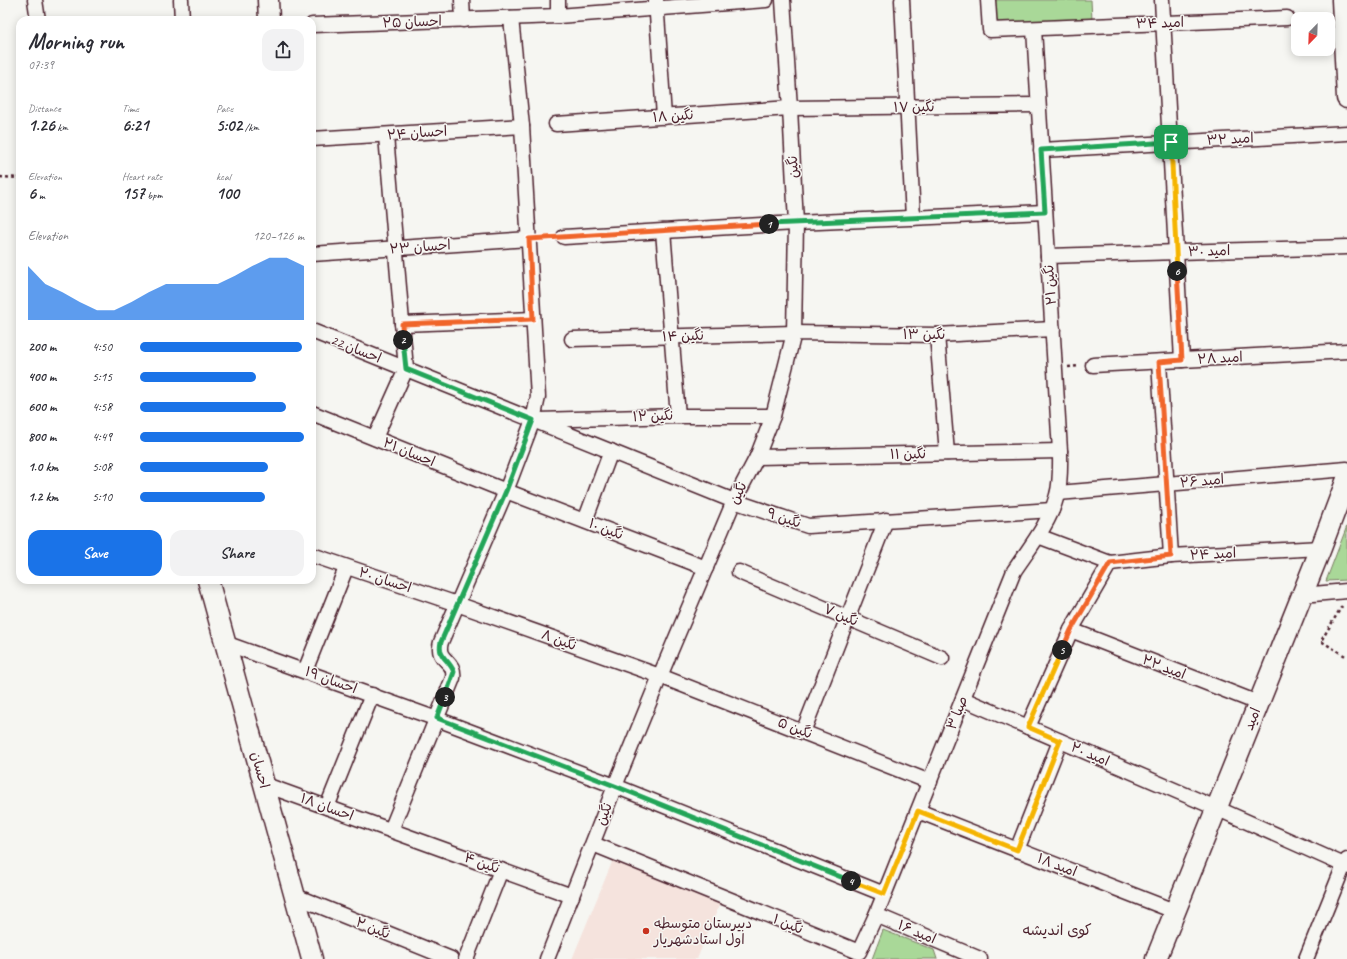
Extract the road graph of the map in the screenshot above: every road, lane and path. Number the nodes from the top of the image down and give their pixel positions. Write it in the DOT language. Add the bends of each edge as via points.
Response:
graph roads {
  1 [pos="35,0"];
  2 [pos="181,0"];
  3 [pos="268,0"];
  4 [pos="462,0"];
  5 [pos="558,0"];
  6 [pos="766,0"];
  7 [pos="783,0"];
  8 [pos="902,0"];
  9 [pos="988,0"];
  10 [pos="1162,0"];
  11 [pos="656,5"];
  12 [pos="1342,8"];
  13 [pos="37,16"];
  14 [pos="182,16"];
  15 [pos="269,16"];
  16 [pos="558,16"];
  17 [pos="511,18"];
  18 [pos="1287,18"];
  19 [pos="463,20"];
  20 [pos="1164,22"];
  21 [pos="316,25"];
  22 [pos="1034,29"];
  23 [pos="1347,98"];
  24 [pos="1038,105"];
  25 [pos="907,107"];
  26 [pos="790,108"];
  27 [pos="664,117"];
  28 [pos="556,124"];
  29 [pos="522,126"];
  30 [pos="1347,133"];
  31 [pos="386,136"];
  32 [pos="316,139"];
  33 [pos="1171,142"];
  34 [pos="1041,150"];
  35 [pos="0,177"];
  36 [pos="16,178"];
  37 [pos="1045,212"];
  38 [pos="913,218"];
  39 [pos="796,223"];
  40 [pos="663,230"];
  41 [pos="564,237"];
  42 [pos="529,239"];
  43 [pos="1347,247"];
  44 [pos="396,249"];
  45 [pos="1176,252"];
  46 [pos="316,254"];
  47 [pos="1048,256"];
  48 [pos="533,319"];
  49 [pos="402,324"];
  50 [pos="1053,329"];
  51 [pos="794,332"];
  52 [pos="316,333"];
  53 [pos="937,334"];
  54 [pos="672,336"];
  55 [pos="572,339"];
  56 [pos="1347,351"];
  57 [pos="1182,360"];
  58 [pos="1159,362"];
  59 [pos="1093,365"];
  60 [pos="1055,368"];
  61 [pos="406,369"];
  62 [pos="316,415"];
  63 [pos="678,416"];
  64 [pos="773,416"];
  65 [pos="533,420"];
  66 [pos="375,438"];
  67 [pos="611,451"];
  68 [pos="1060,451"];
  69 [pos="947,453"];
  70 [pos="756,457"];
  71 [pos="1347,469"];
  72 [pos="1347,479"];
  73 [pos="1166,484"];
  74 [pos="506,491"];
  75 [pos="1058,494"];
  76 [pos="734,501"];
  77 [pos="1052,510"];
  78 [pos="886,520"];
  79 [pos="585,521"];
  80 [pos="1038,536"];
  81 [pos="1321,548"];
  82 [pos="1171,556"];
  83 [pos="316,557"];
  84 [pos="1110,563"];
  85 [pos="346,568"];
  86 [pos="706,568"];
  87 [pos="739,572"];
  88 [pos="209,584"];
  89 [pos="1302,594"];
  90 [pos="1345,597"];
  91 [pos="457,604"];
  92 [pos="848,618"];
  93 [pos="1071,630"];
  94 [pos="226,643"];
  95 [pos="1347,657"];
  96 [pos="942,658"];
  97 [pos="305,671"];
  98 [pos="660,676"];
  99 [pos="372,695"];
  100 [pos="963,699"];
  101 [pos="1258,703"];
  102 [pos="437,718"];
  103 [pos="1028,727"];
  104 [pos="803,732"];
  105 [pos="1060,741"];
  106 [pos="930,782"];
  107 [pos="263,784"];
  108 [pos="615,786"];
  109 [pos="327,807"];
  110 [pos="1216,808"];
  111 [pos="918,811"];
  112 [pos="392,830"];
  113 [pos="593,844"];
  114 [pos="1017,850"];
  115 [pos="1346,864"];
  116 [pos="502,870"];
  117 [pos="884,894"];
  118 [pos="295,896"];
  119 [pos="572,896"];
  120 [pos="1174,911"];
  121 [pos="876,915"];
  122 [pos="857,956"];
  123 [pos="965,956"];
  124 [pos="312,959"];
  125 [pos="451,959"];
  126 [pos="466,959"];
  127 [pos="547,959"];
  128 [pos="980,959"];
  129 [pos="1156,959"];
  130 [pos="1306,959"];
  1 -- 13 [label="street"];
  2 -- 14 [label="street"];
  3 -- 15 [label="main road"];
  4 -- 19 [label="street"];
  5 -- 16 [label="street"];
  6 -- 11 [label="street, احسان ۲۵"];
  7 -- 26 [label="street, نگین"];
  8 -- 25 [label="street"];
  9 -- 22 [label="street, امید ۳۴" via="990,30"];
  10 -- 20 [label="street"];
  11 -- 16 [label="street, احسان ۲۵"];
  11 -- 27 [label="street"];
  12 -- 18 [label="path"];
  12 -- 23 [label="main road"];
  16 -- 17 [label="street, احسان ۲۵"];
  17 -- 19 [label="street, احسان ۲۵"];
  17 -- 29 [label="street"];
  18 -- 20 [label="street, امید ۳۴"];
  19 -- 21 [label="street, احسان ۲۵"];
  20 -- 22 [label="street, امید ۳۴"];
  20 -- 33 [label="street"];
  22 -- 24 [label="street, نگین ۲۱"];
  24 -- 25 [label="street, نگین ۱۷"];
  24 -- 34 [label="street, نگین ۲۱"];
  25 -- 26 [label="street, نگین ۱۷"];
  25 -- 38 [label="street"];
  26 -- 27 [label="street, نگین ۱۸"];
  26 -- 39 [label="street, نگین"];
  27 -- 28 [label="street, نگین ۱۸"];
  29 -- 31 [label="street, احسان ۲۴"];
  29 -- 42 [label="street"];
  30 -- 33 [label="street, امید ۳۲"];
  31 -- 32 [label="street, احسان ۲۴"];
  31 -- 44 [label="street"];
  33 -- 34 [label="street, امید ۳۲"];
  33 -- 45 [label="street"];
  34 -- 37 [label="street, نگین ۲۱"];
  35 -- 36 [label="path"];
  37 -- 38 [label="street"];
  37 -- 47 [label="street, نگین ۲۱"];
  38 -- 39 [label="street"];
  39 -- 40 [label="street"];
  39 -- 51 [label="street, نگین"];
  40 -- 41 [label="street"];
  40 -- 54 [label="street"];
  42 -- 44 [label="street, احسان ۲۳"];
  42 -- 48 [label="street"];
  43 -- 45 [label="street, امید ۳۰"];
  44 -- 46 [label="street, احسان ۲۳"];
  44 -- 49 [label="street"];
  45 -- 47 [label="street, امید ۳۰"];
  45 -- 57 [label="street"];
  47 -- 50 [label="street, نگین ۲۱"];
  48 -- 49 [label="street"];
  48 -- 65 [label="street" via="538,397"];
  49 -- 61 [label="street"];
  50 -- 53 [label="street, نگین ۱۳"];
  50 -- 60 [label="street, نگین ۲۱"];
  51 -- 53 [label="street, نگین ۱۳"];
  51 -- 54 [label="street, نگین ۱۴"];
  51 -- 64 [label="street, نگین"];
  52 -- 61 [label="street, احسان 22"];
  53 -- 69 [label="street"];
  54 -- 55 [label="street, نگین ۱۴"];
  54 -- 63 [label="street"];
  56 -- 57 [label="street, امید ۲۸"];
  57 -- 58 [label="street, امید ۲۸"];
  58 -- 59 [label="street, امید ۲۸"];
  58 -- 73 [label="street"];
  59 -- 60 [label="path"];
  60 -- 68 [label="street, نگین ۲۱"];
  61 -- 65 [label="street, احسان 22"];
  61 -- 66 [label="street"];
  62 -- 66 [label="street, احسان ۲۱"];
  63 -- 64 [label="street, نگین ۱۲"];
  63 -- 65 [label="street, نگین ۱۲"];
  64 -- 70 [label="street, نگین"];
  65 -- 67 [label="street, نگین ۹"];
  65 -- 74 [label="street"];
  66 -- 74 [label="street, احسان ۲۱"];
  67 -- 76 [label="street, نگین ۹"];
  67 -- 79 [label="street"];
  68 -- 69 [label="street, نگین ۱۱"];
  68 -- 75 [label="street, نگین ۲۱"];
  69 -- 70 [label="street, نگین ۱۱"];
  70 -- 76 [label="street, نگین"];
  71 -- 73 [label="street, امید ۲۶"];
  72 -- 81 [label="main road, امید"];
  73 -- 75 [label="street, امید ۲۶"];
  73 -- 82 [label="street"];
  74 -- 79 [label="street, نگین ۱۰"];
  74 -- 91 [label="street"];
  75 -- 77 [label="street, نگین ۲۱"];
  76 -- 78 [label="street, نگین ۹" via="808,526"];
  76 -- 86 [label="street, نگین"];
  77 -- 78 [label="street, نگین ۹"];
  77 -- 80 [label="street, نگین ۲۱"];
  78 -- 92 [label="street"];
  79 -- 86 [label="street, نگین ۱۰"];
  80 -- 84 [label="street, امید ۲۴"];
  80 -- 100 [label="street, صبا ۳" via="1014,571"];
  81 -- 82 [label="street, امید ۲۴"];
  81 -- 89 [label="main road, امید"];
  82 -- 84 [label="street, امید ۲۴"];
  83 -- 85 [label="street, احسان ۲۰"];
  84 -- 93 [label="street"];
  85 -- 91 [label="street, احسان ۲۰"];
  85 -- 97 [label="street"];
  86 -- 98 [label="street, نگین"];
  87 -- 92 [label="street, نگین ۷"];
  88 -- 94 [label="main road, احسان"];
  89 -- 90 [label="street"];
  89 -- 101 [label="main road, امید"];
  90 -- 95 [label="path" via="1321,641"];
  91 -- 98 [label="street, نگین ۸"];
  91 -- 102 [label="street" via="439,649 454,672"];
  92 -- 96 [label="street, نگین ۷"];
  92 -- 104 [label="street"];
  93 -- 101 [label="street, امید ۲۲"];
  93 -- 103 [label="street"];
  94 -- 97 [label="street, احسان ۱۹"];
  94 -- 107 [label="main road, احسان"];
  97 -- 99 [label="street, احسان ۱۹"];
  98 -- 104 [label="street, نگین ۵"];
  98 -- 108 [label="street, نگین"];
  99 -- 102 [label="street, احسان ۱۹"];
  99 -- 109 [label="street"];
  100 -- 103 [label="street, امید ۲۰"];
  100 -- 106 [label="street, صبا ۳"];
  101 -- 110 [label="main road, امید"];
  102 -- 108 [label="street, احسان ۱۹"];
  102 -- 112 [label="street"];
  103 -- 105 [label="street, امید ۲۰"];
  104 -- 106 [label="street, نگین ۵"];
  105 -- 110 [label="street, امید ۲۰"];
  105 -- 114 [label="street"];
  106 -- 111 [label="street, صبا ۳"];
  107 -- 109 [label="street, احسان ۱۸"];
  107 -- 118 [label="main road, احسان"];
  108 -- 113 [label="street, نگین"];
  108 -- 117 [label="street, احسان ۱۹"];
  109 -- 112 [label="street, احسان ۱۸"];
  110 -- 115 [label="street, امید ۲۰"];
  110 -- 120 [label="main road, امید"];
  111 -- 114 [label="street, امید ۱۸"];
  111 -- 117 [label="street, صبا ۳"];
  112 -- 116 [label="street, نگین ۴"];
  113 -- 119 [label="street, نگین"];
  113 -- 122 [label="street, نگین ۱"];
  114 -- 120 [label="street, امید ۱۸"];
  115 -- 130 [label="street"];
  116 -- 119 [label="street, نگین ۴"];
  116 -- 126 [label="street"];
  117 -- 121 [label="street, نگین ۱"];
  118 -- 124 [label="main road, احسان"];
  118 -- 125 [label="street, نگین ۲"];
  119 -- 127 [label="street, نگین"];
  120 -- 129 [label="main road, امید"];
  121 -- 122 [label="street, نگین ۱"];
  121 -- 123 [label="street, امید ۱۶"];
  123 -- 128 [label="street, امید ۱۶"];
}
